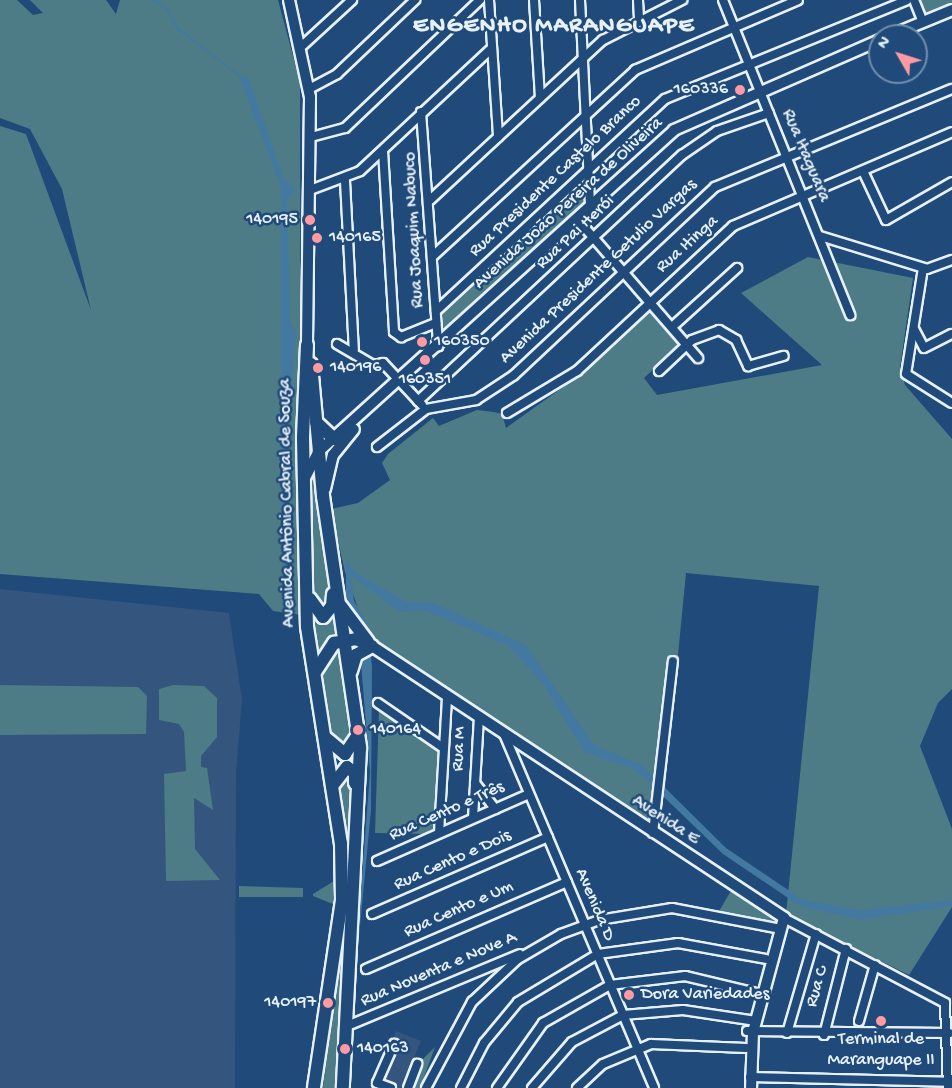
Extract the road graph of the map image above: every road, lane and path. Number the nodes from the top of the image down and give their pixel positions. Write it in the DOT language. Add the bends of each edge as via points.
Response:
graph roads {
  1 [pos="289,0"];
  2 [pos="352,0"];
  3 [pos="415,0"];
  4 [pos="480,0"];
  5 [pos="489,0"];
  6 [pos="534,0"];
  7 [pos="580,0"];
  8 [pos="638,0"];
  9 [pos="682,0"];
  10 [pos="723,0"];
  11 [pos="798,0"];
  12 [pos="907,0"];
  13 [pos="914,0"];
  14 [pos="952,10"];
  15 [pos="639,18"];
  16 [pos="923,22"];
  17 [pos="918,24"];
  18 [pos="734,27"];
  19 [pos="868,45"];
  20 [pos="302,46"];
  21 [pos="492,48"];
  22 [pos="583,58"];
  23 [pos="750,65"];
  24 [pos="760,88"];
  25 [pos="952,88"];
  26 [pos="309,89"];
  27 [pos="540,98"];
  28 [pos="421,112"];
  29 [pos="769,112"];
  30 [pos="587,114"];
  31 [pos="952,132"];
  32 [pos="311,137"];
  33 [pos="498,137"];
  34 [pos="384,151"];
  35 [pos="789,155"];
  36 [pos="590,169"];
  37 [pos="863,171"];
  38 [pos="345,181"];
  39 [pos="952,182"];
  40 [pos="310,190"];
  41 [pos="804,195"];
  42 [pos="430,200"];
  43 [pos="590,208"];
  44 [pos="578,220"];
  45 [pos="820,236"];
  46 [pos="595,238"];
  47 [pos="433,256"];
  48 [pos="952,260"];
  49 [pos="737,268"];
  50 [pos="923,268"];
  51 [pos="624,271"];
  52 [pos="651,302"];
  53 [pos="436,310"];
  54 [pos="850,315"];
  55 [pos="436,323"];
  56 [pos="912,323"];
  57 [pos="672,327"];
  58 [pos="952,334"];
  59 [pos="337,344"];
  60 [pos="686,344"];
  61 [pos="307,345"];
  62 [pos="438,346"];
  63 [pos="354,350"];
  64 [pos="784,356"];
  65 [pos="698,358"];
  66 [pos="659,371"];
  67 [pos="399,381"];
  68 [pos="418,401"];
  69 [pos="952,403"];
  70 [pos="373,406"];
  71 [pos="426,409"];
  72 [pos="507,413"];
  73 [pos="314,418"];
  74 [pos="334,439"];
  75 [pos="377,447"];
  76 [pos="318,452"];
  77 [pos="305,480"];
  78 [pos="323,496"];
  79 [pos="327,524"];
  80 [pos="305,568"];
  81 [pos="338,599"];
  82 [pos="344,640"];
  83 [pos="358,642"];
  84 [pos="372,646"];
  85 [pos="673,661"];
  86 [pos="315,673"];
  87 [pos="351,678"];
  88 [pos="447,698"];
  89 [pos="378,702"];
  90 [pos="479,718"];
  91 [pos="358,726"];
  92 [pos="504,734"];
  93 [pos="324,735"];
  94 [pos="442,747"];
  95 [pos="475,783"];
  96 [pos="332,787"];
  97 [pos="529,794"];
  98 [pos="495,809"];
  99 [pos="473,818"];
  100 [pos="439,833"];
  101 [pos="653,833"];
  102 [pos="548,837"];
  103 [pos="357,858"];
  104 [pos="377,861"];
  105 [pos="567,882"];
  106 [pos="372,914"];
  107 [pos="781,916"];
  108 [pos="585,924"];
  109 [pos="778,929"];
  110 [pos="816,934"];
  111 [pos="543,944"];
  112 [pos="846,949"];
  113 [pos="598,954"];
  114 [pos="766,959"];
  115 [pos="875,965"];
  116 [pos="366,969"];
  117 [pos="351,978"];
  118 [pos="610,985"];
  119 [pos="757,993"];
  120 [pos="329,998"];
  121 [pos="623,1015"];
  122 [pos="859,1021"];
  123 [pos="347,1026"];
  124 [pos="752,1026"];
  125 [pos="787,1033"];
  126 [pos="824,1035"];
  127 [pos="950,1037"];
  128 [pos="394,1044"];
  129 [pos="637,1047"];
  130 [pos="746,1048"];
  131 [pos="417,1064"];
  132 [pos="751,1083"];
  133 [pos="894,1084"];
  134 [pos="948,1085"];
  135 [pos="314,1088"];
  136 [pos="321,1088"];
  137 [pos="337,1088"];
  138 [pos="343,1088"];
  139 [pos="391,1088"];
  140 [pos="408,1088"];
  141 [pos="426,1088"];
  142 [pos="461,1088"];
  143 [pos="497,1088"];
  144 [pos="532,1088"];
  145 [pos="577,1088"];
  146 [pos="654,1088"];
  147 [pos="745,1088"];
  1 -- 20 [label="main road, Avenida Antônio Cabral de Souza"];
  2 -- 20 [label="street"];
  3 -- 26 [label="street" via="337,74"];
  4 -- 32 [label="street" via="345,128"];
  5 -- 21 [label="street"];
  6 -- 27 [label="street"];
  7 -- 22 [label="street"];
  8 -- 15 [label="street"];
  9 -- 15 [label="street"];
  10 -- 18 [label="street, Rua Itaguara"];
  11 -- 18 [label="street"];
  12 -- 23 [label="street, Rua Presidente Castelo Branco"];
  13 -- 16 [label="street"];
  14 -- 16 [label="main road"];
  15 -- 22 [label="street"];
  16 -- 17 [label="main road"];
  18 -- 23 [label="street, Rua Itaguara"];
  18 -- 30 [label="street" via="636,70"];
  19 -- 24 [label="main road, Avenida João Pereira de Oliveira"];
  20 -- 26 [label="main road, Avenida Antônio Cabral de Souza"];
  21 -- 28 [label="street"];
  21 -- 33 [label="street"];
  22 -- 27 [label="street"];
  22 -- 30 [label="street"];
  23 -- 24 [label="street, Rua Itaguara"];
  23 -- 36 [label="street, Rua Presidente Castelo Branco" via="665,99"];
  24 -- 29 [label="street, Rua Itaguara"];
  24 -- 43 [label="main road, Avenida João Pereira de Oliveira" via="674,130"];
  25 -- 35 [label="street, Avenida Presidente Getulio Vargas"];
  26 -- 32 [label="main road, Avenida Antônio Cabral de Souza"];
  27 -- 33 [label="street"];
  28 -- 34 [label="street"];
  28 -- 42 [label="street, Rua Joaquim Nabuco"];
  29 -- 35 [label="street, Rua Itaguara"];
  29 -- 46 [label="street, Rua Pai Herói" via="694,145"];
  30 -- 36 [label="street"];
  30 -- 47 [label="street"];
  31 -- 37 [label="street, Rua Itinga"];
  32 -- 40 [label="main road, Avenida Antônio Cabral de Souza"];
  33 -- 42 [label="street"];
  34 -- 38 [label="street"];
  34 -- 55 [label="street" via="394,332 401,337"];
  35 -- 41 [label="street, Rua Itaguara"];
  35 -- 51 [label="street, Avenida Presidente Getulio Vargas" via="715,187"];
  36 -- 43 [label="street"];
  36 -- 53 [label="street, Rua Presidente Castelo Branco"];
  37 -- 39 [label="street" via="886,220"];
  37 -- 41 [label="street, Rua Itinga"];
  38 -- 40 [label="street"];
  38 -- 63 [label="street"];
  40 -- 61 [label="main road, Avenida Antônio Cabral de Souza"];
  41 -- 45 [label="street, Rua Itaguara"];
  41 -- 52 [label="street, Rua Itinga" via="732,226"];
  42 -- 47 [label="street, Rua Joaquim Nabuco"];
  43 -- 44 [label="main road, Avenida João Pereira de Oliveira"];
  44 -- 46 [label="street"];
  44 -- 62 [label="main road, Avenida João Pereira de Oliveira"];
  45 -- 50 [label="street"];
  45 -- 54 [label="street, Rua Itaguara"];
  46 -- 51 [label="street"];
  46 -- 68 [label="street, Rua Pai Herói"];
  47 -- 53 [label="street, Rua Joaquim Nabuco"];
  48 -- 50 [label="street" via="932,270"];
  49 -- 57 [label="street"];
  50 -- 56 [label="street"];
  51 -- 52 [label="street"];
  51 -- 71 [label="street, Avenida Presidente Getulio Vargas" via="503,383 469,403"];
  52 -- 57 [label="street"];
  52 -- 72 [label="street, Rua Itinga" via="561,384"];
  53 -- 55 [label="street, Rua Joaquim Nabuco"];
  55 -- 62 [label="street, Rua Joaquim Nabuco"];
  56 -- 58 [label="street" via="921,347"];
  56 -- 69 [label="street" via="906,376"];
  57 -- 60 [label="street"];
  59 -- 63 [label="street"];
  60 -- 64 [label="street" via="723,330 736,340 748,366"];
  60 -- 65 [label="street"];
  60 -- 66 [label="street"];
  61 -- 73 [label="highway, Avenida Antônio Cabral de Souza"];
  61 -- 77 [label="highway, Avenida Antônio Cabral de Souza"];
  62 -- 67 [label="main road, Avenida João Pereira de Oliveira"];
  63 -- 67 [label="street" via="373,365 382,363"];
  67 -- 68 [label="street"];
  67 -- 70 [label="main road, Avenida João Pereira de Oliveira"];
  68 -- 71 [label="street"];
  70 -- 74 [label="main road, Avenida João Pereira de Oliveira"];
  70 -- 78 [label="main road, Avenida João Pereira de Oliveira" via="333,455"];
  71 -- 75 [label="street, Avenida Presidente Getulio Vargas"];
  73 -- 74 [label="highway"];
  73 -- 76 [label="highway, Avenida Antônio Cabral de Souza"];
  74 -- 76 [label="main road, Avenida João Pereira de Oliveira"];
  76 -- 77 [label="main road, Avenida João Pereira de Oliveira"];
  76 -- 78 [label="highway, Avenida Antônio Cabral de Souza"];
  77 -- 80 [label="highway, Avenida Antônio Cabral de Souza"];
  78 -- 79 [label="highway, Avenida Antônio Cabral de Souza"];
  79 -- 80 [label="highway" via="333,599 323,617 311,605"];
  79 -- 81 [label="highway, Avenida Antônio Cabral de Souza"];
  80 -- 86 [label="highway, Avenida Antônio Cabral de Souza"];
  81 -- 82 [label="highway, Avenida Antônio Cabral de Souza"];
  81 -- 83 [label="highway"];
  82 -- 83 [label="highway"];
  82 -- 86 [label="highway" via="322,654"];
  82 -- 87 [label="highway, Avenida Antônio Cabral de Souza"];
  83 -- 84 [label="highway"];
  83 -- 84 [label="highway"];
  83 -- 87 [label="highway"];
  84 -- 88 [label="main road, Avenida E"];
  85 -- 101 [label="street"];
  86 -- 93 [label="highway, Avenida Antônio Cabral de Souza"];
  87 -- 91 [label="highway, Avenida Antônio Cabral de Souza"];
  88 -- 90 [label="main road, Avenida E"];
  88 -- 94 [label="street"];
  89 -- 94 [label="street"];
  90 -- 92 [label="main road, Avenida E"];
  90 -- 95 [label="street, Rua M"];
  91 -- 93 [label="highway" via="353,747 345,754"];
  91 -- 103 [label="highway, Avenida Antônio Cabral de Souza"];
  92 -- 97 [label="street, Avenida D"];
  92 -- 101 [label="main road, Avenida E"];
  93 -- 96 [label="highway, Avenida Antônio Cabral de Souza"];
  94 -- 100 [label="street"];
  95 -- 98 [label="street"];
  95 -- 99 [label="street, Rua M"];
  96 -- 103 [label="highway" via="341,769 352,769"];
  96 -- 120 [label="highway, Avenida Antônio Cabral de Souza" via="342,900"];
  97 -- 98 [label="street, Rua Cento e Três"];
  97 -- 102 [label="street, Avenida D"];
  98 -- 99 [label="street, Rua Cento e Três"];
  99 -- 100 [label="street, Rua Cento e Três"];
  100 -- 104 [label="street, Rua Cento e Três"];
  101 -- 107 [label="main road, Avenida E"];
  102 -- 105 [label="street, Avenida D"];
  102 -- 106 [label="street, Rua Cento e Dois"];
  103 -- 117 [label="highway, Avenida Antônio Cabral de Souza"];
  105 -- 108 [label="street, Avenida D"];
  105 -- 116 [label="street, Rua Cento e Um"];
  107 -- 109 [label="main road"];
  107 -- 110 [label="street, Avenida E"];
  108 -- 109 [label="street" via="672,908"];
  108 -- 111 [label="street"];
  108 -- 113 [label="street, Avenida D"];
  109 -- 114 [label="main road"];
  109 -- 124 [label="main road"];
  110 -- 112 [label="street, Avenida E"];
  110 -- 125 [label="street"];
  111 -- 123 [label="street, Rua Noventa e Nove A"];
  111 -- 141 [label="street" via="500,974 472,1002"];
  112 -- 115 [label="street, Avenida E"];
  112 -- 126 [label="street, Rua C"];
  113 -- 114 [label="street" via="678,943"];
  113 -- 118 [label="street, Avenida D"];
  113 -- 142 [label="street" via="518,1002 484,1043"];
  114 -- 119 [label="main road"];
  115 -- 122 [label="street"];
  115 -- 127 [label="street, Avenida E" via="948,1008"];
  117 -- 123 [label="highway, Avenida Antônio Cabral de Souza"];
  117 -- 137 [label="highway"];
  118 -- 119 [label="street" via="685,976"];
  118 -- 121 [label="street, Avenida D"];
  118 -- 143 [label="street" via="543,1023"];
  119 -- 124 [label="main road"];
  120 -- 135 [label="highway, Avenida Antônio Cabral de Souza"];
  120 -- 136 [label="highway"];
  121 -- 124 [label="street" via="683,1010"];
  121 -- 129 [label="street, Avenida D"];
  121 -- 144 [label="street" via="572,1042"];
  123 -- 138 [label="highway, Avenida Antônio Cabral de Souza"];
  124 -- 125 [label="street"];
  124 -- 130 [label="main road"];
  124 -- 132 [label="main road"];
  125 -- 126 [label="street"];
  126 -- 127 [label="street"];
  127 -- 134 [label="street"];
  128 -- 139 [label="street" via="377,1083"];
  129 -- 130 [label="street" via="671,1042"];
  129 -- 145 [label="street" via="603,1064"];
  129 -- 146 [label="street, Avenida D"];
  130 -- 147 [label="main road"];
  131 -- 140 [label="street"];
  132 -- 133 [label="street"];
  133 -- 134 [label="street"];
}
